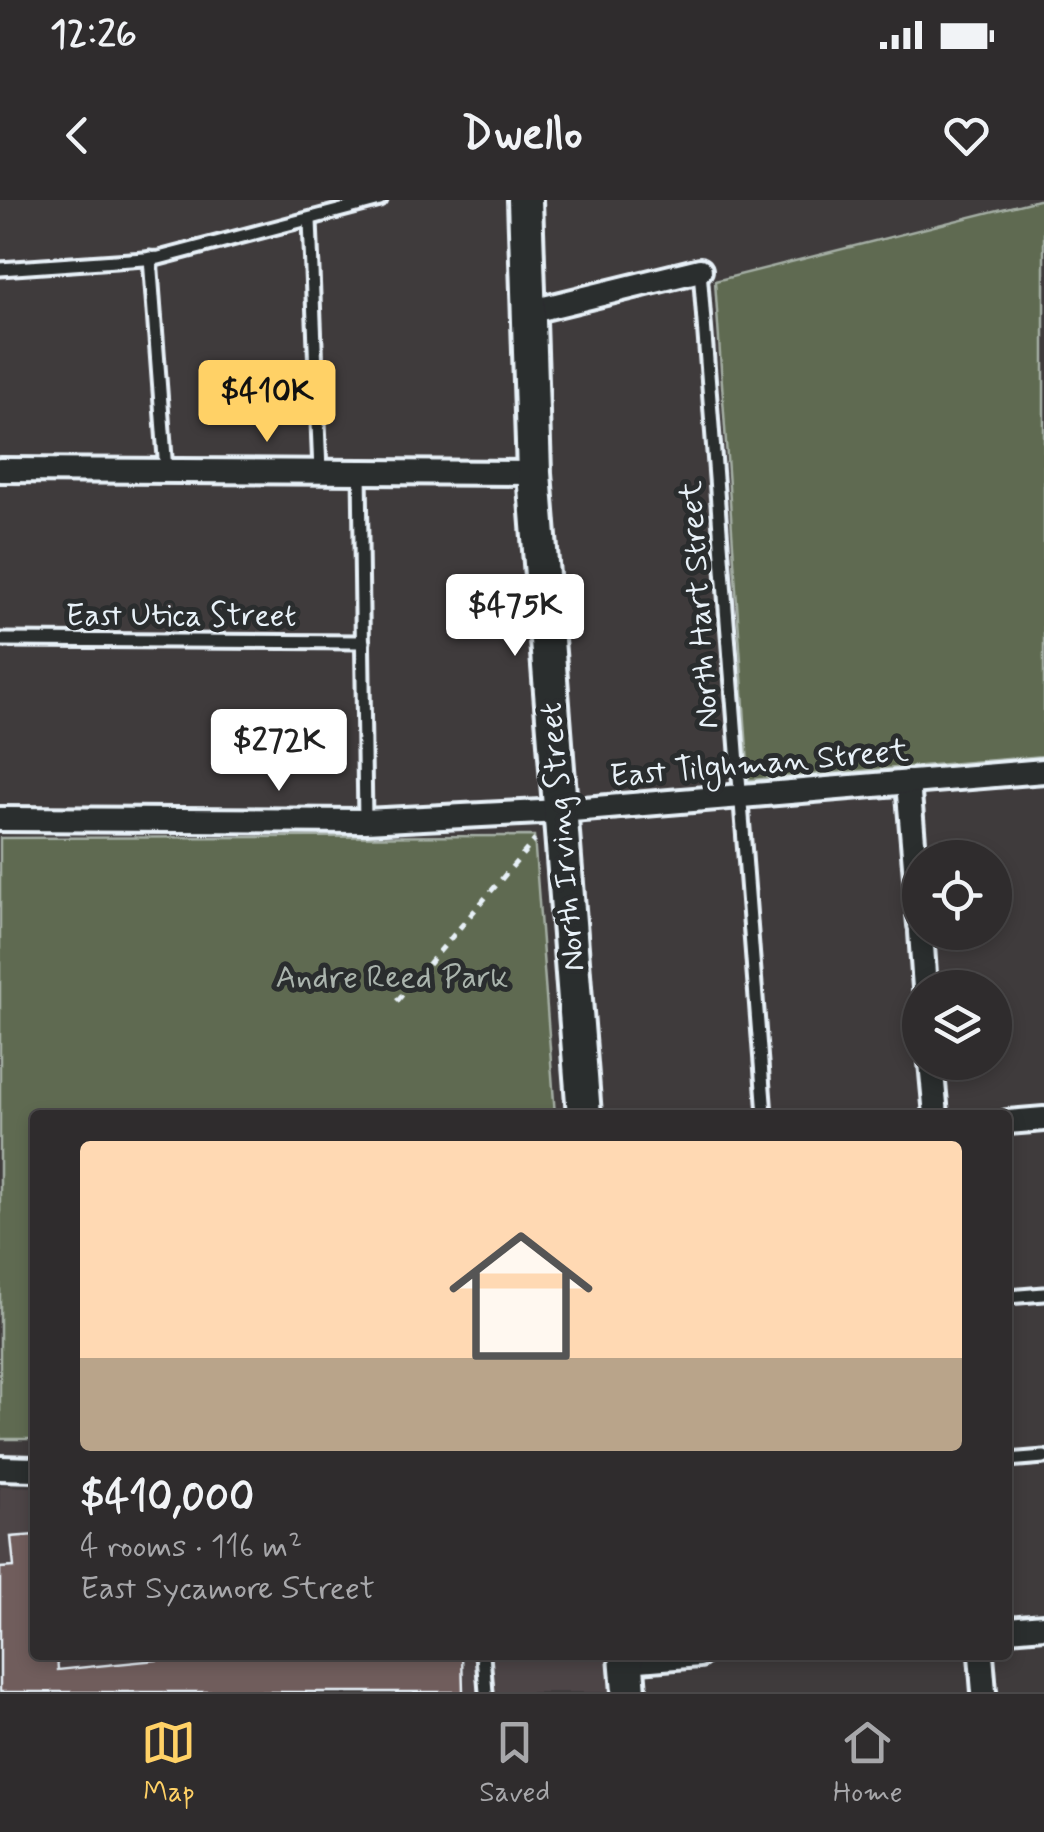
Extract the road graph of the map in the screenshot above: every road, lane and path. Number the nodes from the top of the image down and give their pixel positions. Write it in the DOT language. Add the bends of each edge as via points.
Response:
graph roads {
  1 [pos="380,200"];
  2 [pos="525,200"];
  3 [pos="310,220"];
  4 [pos="150,258"];
  5 [pos="0,269"];
  6 [pos="700,270"];
  7 [pos="528,312"];
  8 [pos="0,470"];
  9 [pos="166,471"];
  10 [pos="320,472"];
  11 [pos="360,472"];
  12 [pos="534,473"];
  13 [pos="0,640"];
  14 [pos="362,642"];
  15 [pos="1044,771"];
  16 [pos="908,782"];
  17 [pos="740,796"];
  18 [pos="560,811"];
  19 [pos="0,820"];
  20 [pos="366,820"];
  21 [pos="913,840"];
  22 [pos="396,1001"];
  23 [pos="933,1080"];
  24 [pos="584,1110"];
  25 [pos="766,1110"];
  26 [pos="936,1110"];
  27 [pos="1044,1119"];
  28 [pos="1012,1122"];
  29 [pos="1044,1294"];
  30 [pos="1012,1297"];
  31 [pos="1044,1457"];
  32 [pos="1012,1460"];
  33 [pos="0,1468"];
  34 [pos="30,1468"];
  35 [pos="1044,1626"];
  36 [pos="1012,1630"];
  37 [pos="483,1660"];
  38 [pos="673,1660"];
  39 [pos="981,1660"];
  40 [pos="627,1669"];
  41 [pos="486,1692"];
  42 [pos="984,1692"];
  1 -- 3 [label="lane"];
  2 -- 7 [label="main road, North Irving Street"];
  3 -- 4 [label="lane"];
  3 -- 10 [label="lane"];
  4 -- 5 [label="lane"];
  4 -- 9 [label="lane"];
  6 -- 7 [label="street"];
  6 -- 17 [label="lane, North Hart Street"];
  7 -- 12 [label="main road, North Irving Street"];
  8 -- 9 [label="street"];
  9 -- 10 [label="street"];
  10 -- 11 [label="street"];
  11 -- 12 [label="street"];
  11 -- 14 [label="lane"];
  12 -- 18 [label="main road, North Irving Street"];
  13 -- 14 [label="lane, East Utica Street"];
  14 -- 20 [label="lane"];
  15 -- 16 [label="street, East Tilghman Street"];
  16 -- 17 [label="street, East Tilghman Street"];
  16 -- 21 [label="street"];
  17 -- 18 [label="street, East Tilghman Street"];
  17 -- 25 [label="lane, North Hart Street"];
  18 -- 20 [label="street, East Tilghman Street"];
  18 -- 22 [label="path"];
  18 -- 24 [label="main road, North Irving Street"];
  19 -- 20 [label="street, East Tilghman Street"];
  23 -- 26 [label="street"];
  27 -- 28 [label="street"];
  29 -- 30 [label="lane"];
  31 -- 32 [label="lane"];
  33 -- 34 [label="street"];
  35 -- 36 [label="street"];
  37 -- 41 [label="lane"];
  38 -- 40 [label="street"];
  39 -- 42 [label="street"];
}
